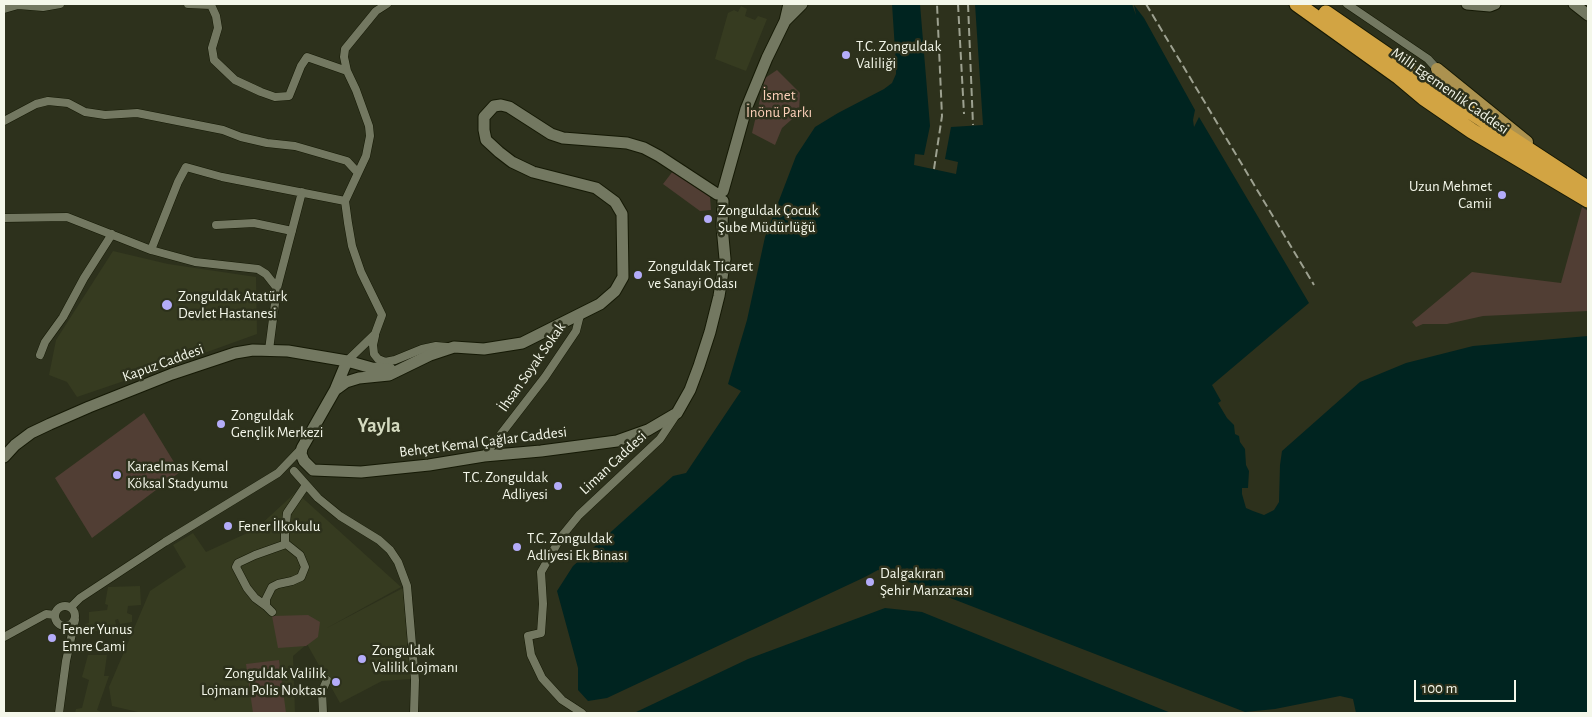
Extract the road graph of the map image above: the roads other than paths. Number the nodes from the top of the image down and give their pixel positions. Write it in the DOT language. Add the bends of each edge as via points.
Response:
graph roads {
  1 [pos="60,4"];
  2 [pos="188,4"];
  3 [pos="387,4"];
  4 [pos="789,4"];
  5 [pos="802,4"];
  6 [pos="1297,4"];
  7 [pos="1312,4"];
  8 [pos="1347,4"];
  9 [pos="1467,4"];
  10 [pos="1495,4"];
  11 [pos="1574,4"];
  12 [pos="4,9"];
  13 [pos="1588,15"];
  14 [pos="785,21"];
  15 [pos="1438,70"];
  16 [pos="347,71"];
  17 [pos="1434,96"];
  18 [pos="4,121"];
  19 [pos="358,172"];
  20 [pos="1563,173"];
  21 [pos="1588,189"];
  22 [pos="302,192"];
  23 [pos="721,195"];
  24 [pos="345,200"];
  25 [pos="1588,200"];
  26 [pos="4,218"];
  27 [pos="216,224"];
  28 [pos="292,232"];
  29 [pos="112,234"];
  30 [pos="152,250"];
  31 [pos="277,288"];
  32 [pos="580,315"];
  33 [pos="375,334"];
  34 [pos="454,347"];
  35 [pos="269,350"];
  36 [pos="40,356"];
  37 [pos="329,358"];
  38 [pos="347,361"];
  39 [pos="406,367"];
  40 [pos="335,390"];
  41 [pos="677,413"];
  42 [pos="302,448"];
  43 [pos="484,456"];
  44 [pos="4,457"];
  45 [pos="313,470"];
  46 [pos="294,471"];
  47 [pos="278,473"];
  48 [pos="306,485"];
  49 [pos="286,544"];
  50 [pos="266,606"];
  51 [pos="71,607"];
  52 [pos="272,612"];
  53 [pos="55,615"];
  54 [pos="75,620"];
  55 [pos="4,637"];
  56 [pos="327,680"];
  57 [pos="59,713"];
  58 [pos="323,713"];
  59 [pos="414,713"];
  60 [pos="582,713"];
  1 -- 12 [label="street" via="18,5"];
  2 -- 16 [label="street" via="211,5 218,28 212,48 214,60 235,80 261,92 275,97 289,96 307,57"];
  3 -- 16 [label="street" via="376,11 345,49"];
  4 -- 14 [label="main road"];
  5 -- 14 [label="main road"];
  6 -- 17 [label="highway, Milli Egemenlik Caddesi" via="1399,76"];
  7 -- 17 [label="highway, Milli Egemenlik Caddesi"];
  8 -- 15 [label="street" via="1428,59"];
  9 -- 10 [label="main road"];
  11 -- 13 [label="main road"];
  14 -- 23 [label="main road, Liman Caddesi" via="746,109"];
  15 -- 17 [label="main road" via="1447,84"];
  15 -- 20 [label="main road"];
  16 -- 19 [label="street" via="370,131 366,156"];
  17 -- 20 [label="highway, Milli Egemenlik Caddesi"];
  17 -- 25 [label="highway, Milli Egemenlik Caddesi" via="1472,131"];
  18 -- 19 [label="street" via="36,104 48,101 68,103 85,112 137,114 223,130 267,143 295,146 347,162"];
  19 -- 24 [label="street"];
  20 -- 21 [label="highway, Milli Egemenlik Caddesi"];
  22 -- 24 [label="street"];
  22 -- 28 [label="street"];
  22 -- 30 [label="street" via="186,167"];
  23 -- 32 [label="main road" via="644,148 627,143 562,138 510,107 494,106 484,117 486,140 490,145 512,162 533,172 596,188 615,202 622,214 623,277 615,291"];
  23 -- 41 [label="main road, Liman Caddesi" via="725,259 719,296 699,366"];
  24 -- 33 [label="street" via="352,246 360,272 382,316"];
  26 -- 29 [label="street" via="67,217"];
  27 -- 28 [label="street" via="254,223"];
  28 -- 31 [label="street"];
  29 -- 30 [label="street"];
  29 -- 36 [label="street" via="45,342"];
  30 -- 31 [label="street" via="195,262 258,269"];
  31 -- 35 [label="street"];
  32 -- 34 [label="main road" via="522,343 484,349"];
  32 -- 43 [label="street, İhsan Soyak Sokak" via="576,331 545,377"];
  33 -- 34 [label="street" via="374,354 385,362 422,349"];
  33 -- 38 [label="street"];
  34 -- 39 [label="main road"];
  35 -- 37 [label="main road, Kapuz Caddesi"];
  35 -- 44 [label="main road, Kapuz Caddesi" via="235,353 97,403 31,433"];
  37 -- 38 [label="main road, Kapuz Caddesi"];
  37 -- 40 [label="main road" via="335,368"];
  38 -- 39 [label="main road, Kapuz Caddesi" via="372,368"];
  38 -- 40 [label="main road"];
  39 -- 40 [label="main road" via="389,374 346,382"];
  40 -- 42 [label="main road"];
  41 -- 43 [label="main road, Behçet Kemal Çağlar Caddesi" via="648,430 617,440"];
  41 -- 60 [label="street, Liman Caddesi" via="660,439 579,515 561,537 541,572 541,633 528,636 531,655 542,678 562,700"];
  42 -- 45 [label="main road" via="304,461"];
  42 -- 47 [label="street"];
  43 -- 45 [label="main road, Behçet Kemal Çağlar Caddesi" via="361,472"];
  45 -- 46 [label="street"];
  46 -- 47 [label="street"];
  46 -- 48 [label="street"];
  47 -- 51 [label="street" via="165,542"];
  48 -- 49 [label="street" via="287,512"];
  48 -- 59 [label="street" via="340,516 379,540 401,568 407,586 415,680"];
  49 -- 50 [label="street" via="300,555 305,567 301,577 272,587"];
  49 -- 50 [label="street" via="255,554 236,567 251,593"];
  50 -- 52 [label="street"];
  51 -- 53 [label="street" via="61,607"];
  51 -- 54 [label="street"];
  53 -- 54 [label="street" via="61,626 70,625"];
  53 -- 55 [label="street" via="46,614"];
  54 -- 57 [label="street"];
  56 -- 58 [label="street" via="322,691"];
}
